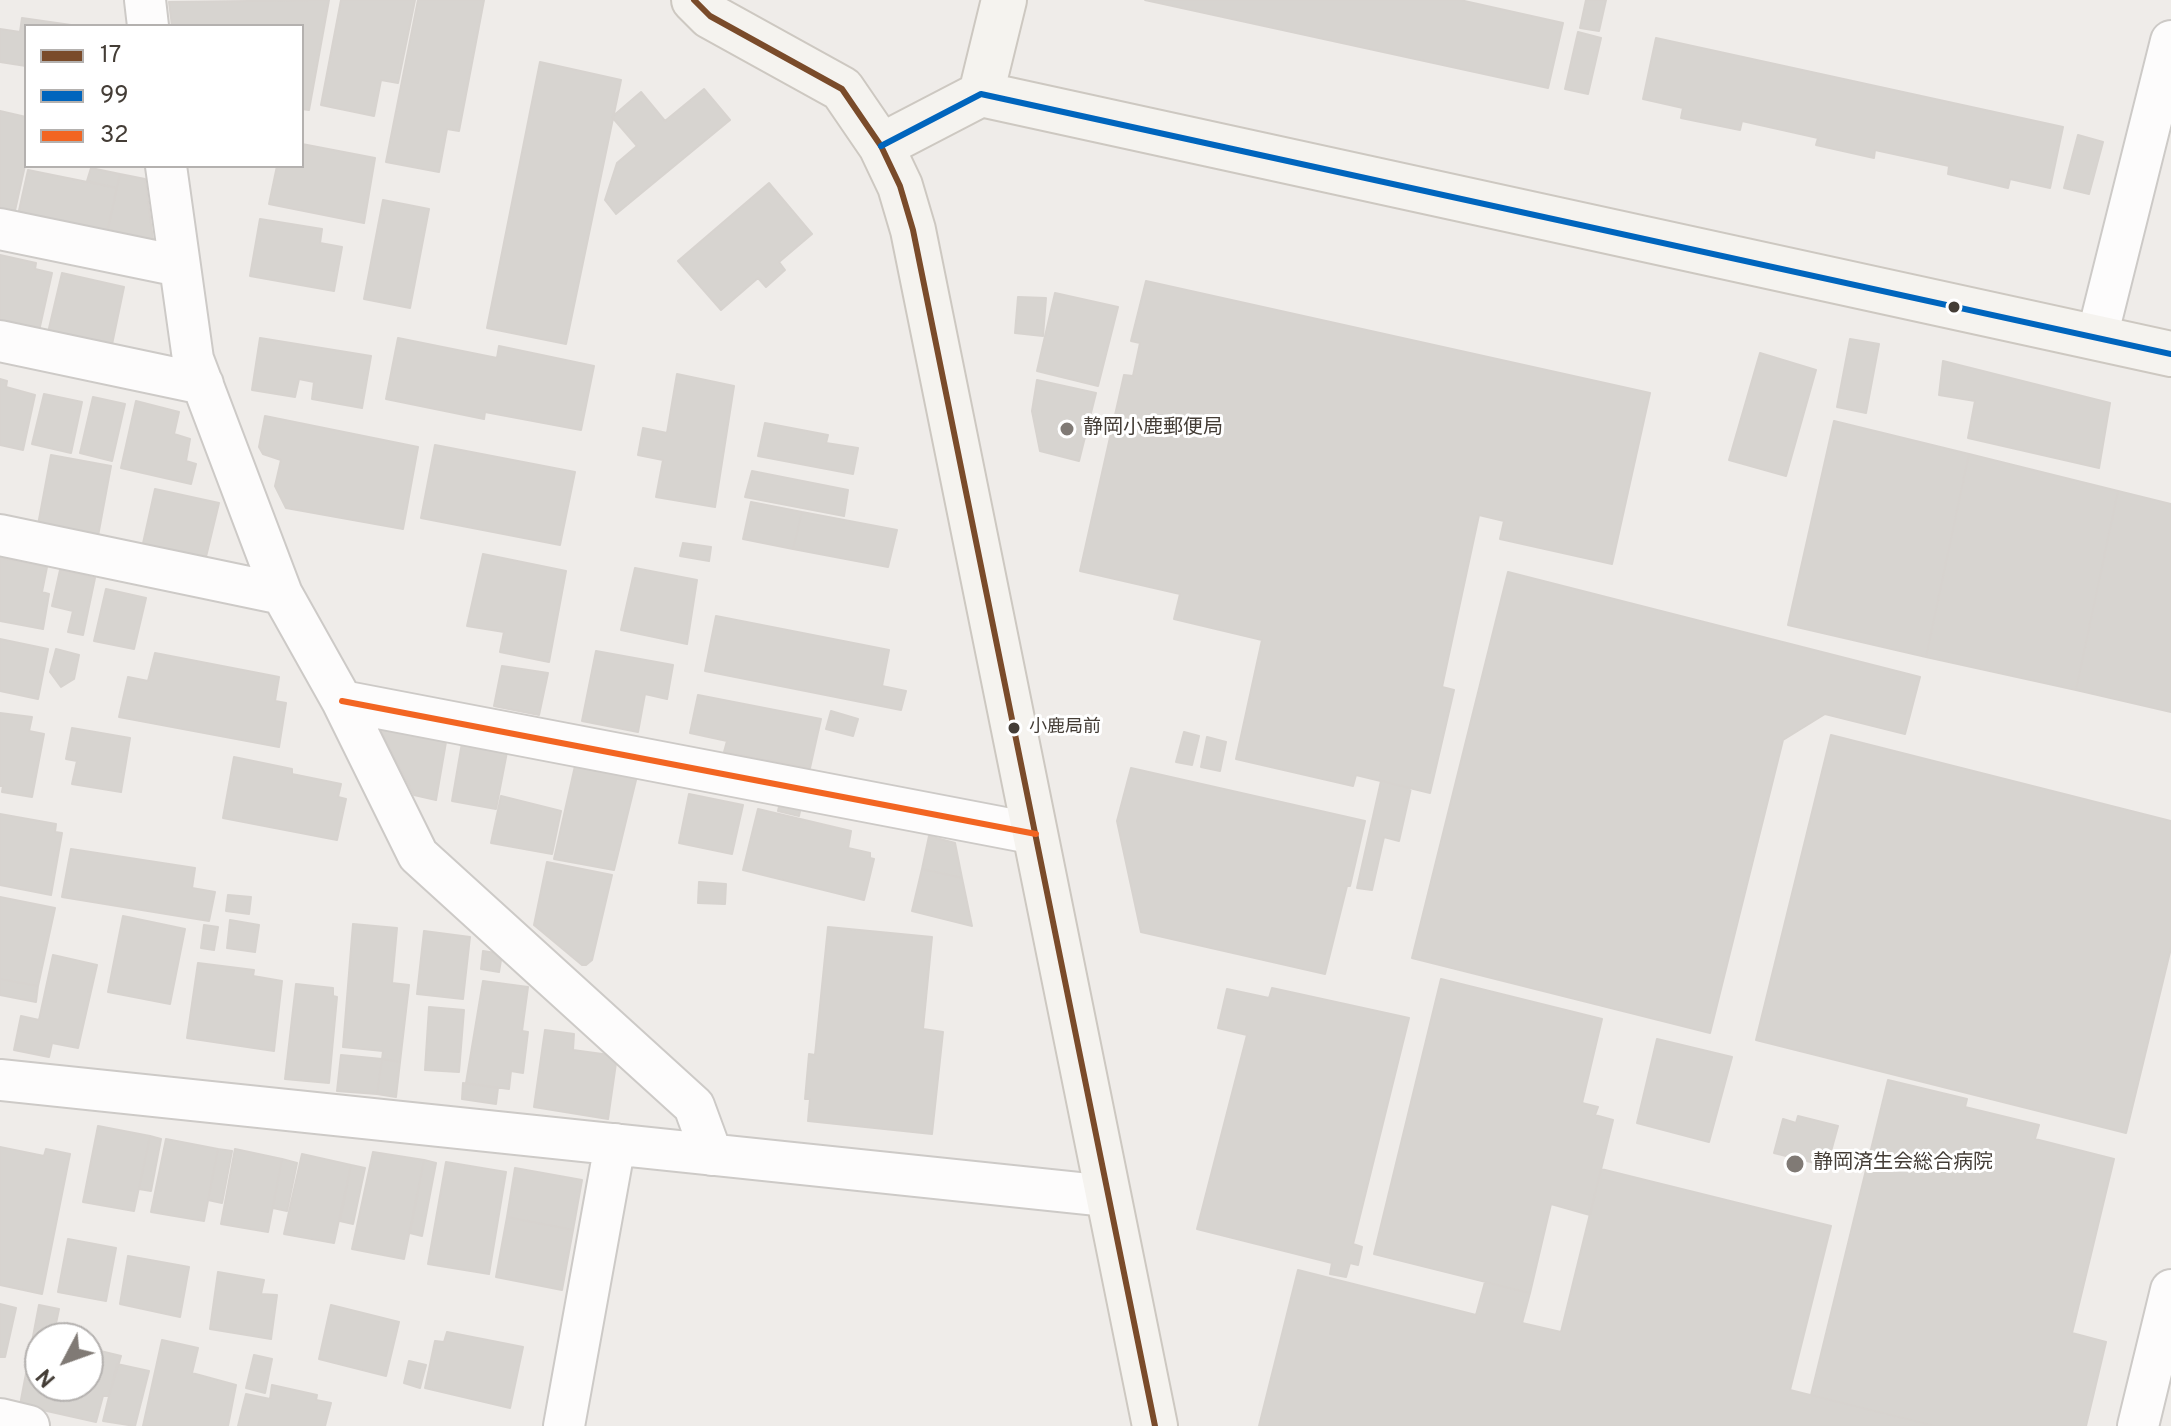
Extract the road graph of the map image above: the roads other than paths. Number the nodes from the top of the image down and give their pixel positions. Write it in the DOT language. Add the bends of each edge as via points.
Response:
graph roads {
  1 [pos="145,0"];
  2 [pos="694,0"];
  3 [pos="1004,0"];
  4 [pos="148,24"];
  5 [pos="2171,41"];
  6 [pos="981,94"];
  7 [pos="881,146"];
  8 [pos="166,168"];
  9 [pos="0,229"];
  10 [pos="179,266"];
  11 [pos="2097,337"];
  12 [pos="0,341"];
  13 [pos="2171,354"];
  14 [pos="203,384"];
  15 [pos="0,535"];
  16 [pos="282,594"];
  17 [pos="342,701"];
  18 [pos="1036,834"];
  19 [pos="0,1080"];
  20 [pos="615,1144"];
  21 [pos="712,1155"];
  22 [pos="1107,1196"];
  23 [pos="2171,1290"];
  24 [pos="0,1419"];
  25 [pos="29,1426"];
  26 [pos="564,1426"];
  27 [pos="1155,1426"];
  28 [pos="2138,1426"];
  1 -- 4 [label="street"];
  2 -- 7 [label="street" via="710,16 842,89"];
  3 -- 6 [label="street"];
  5 -- 11 [label="street"];
  6 -- 7 [label="street"];
  6 -- 11 [label="street"];
  7 -- 18 [label="street" via="913,230"];
  8 -- 10 [label="street"];
  9 -- 10 [label="street"];
  10 -- 14 [label="street" via="193,359"];
  11 -- 13 [label="street"];
  12 -- 14 [label="street"];
  14 -- 16 [label="street"];
  15 -- 16 [label="street"];
  16 -- 17 [label="street"];
  17 -- 18 [label="street"];
  17 -- 21 [label="street" via="418,855 694,1106"];
  18 -- 22 [label="street"];
  19 -- 20 [label="street"];
  20 -- 21 [label="street"];
  20 -- 26 [label="street"];
  21 -- 22 [label="street"];
  22 -- 27 [label="street"];
  23 -- 28 [label="street"];
  24 -- 25 [label="street"];
}
